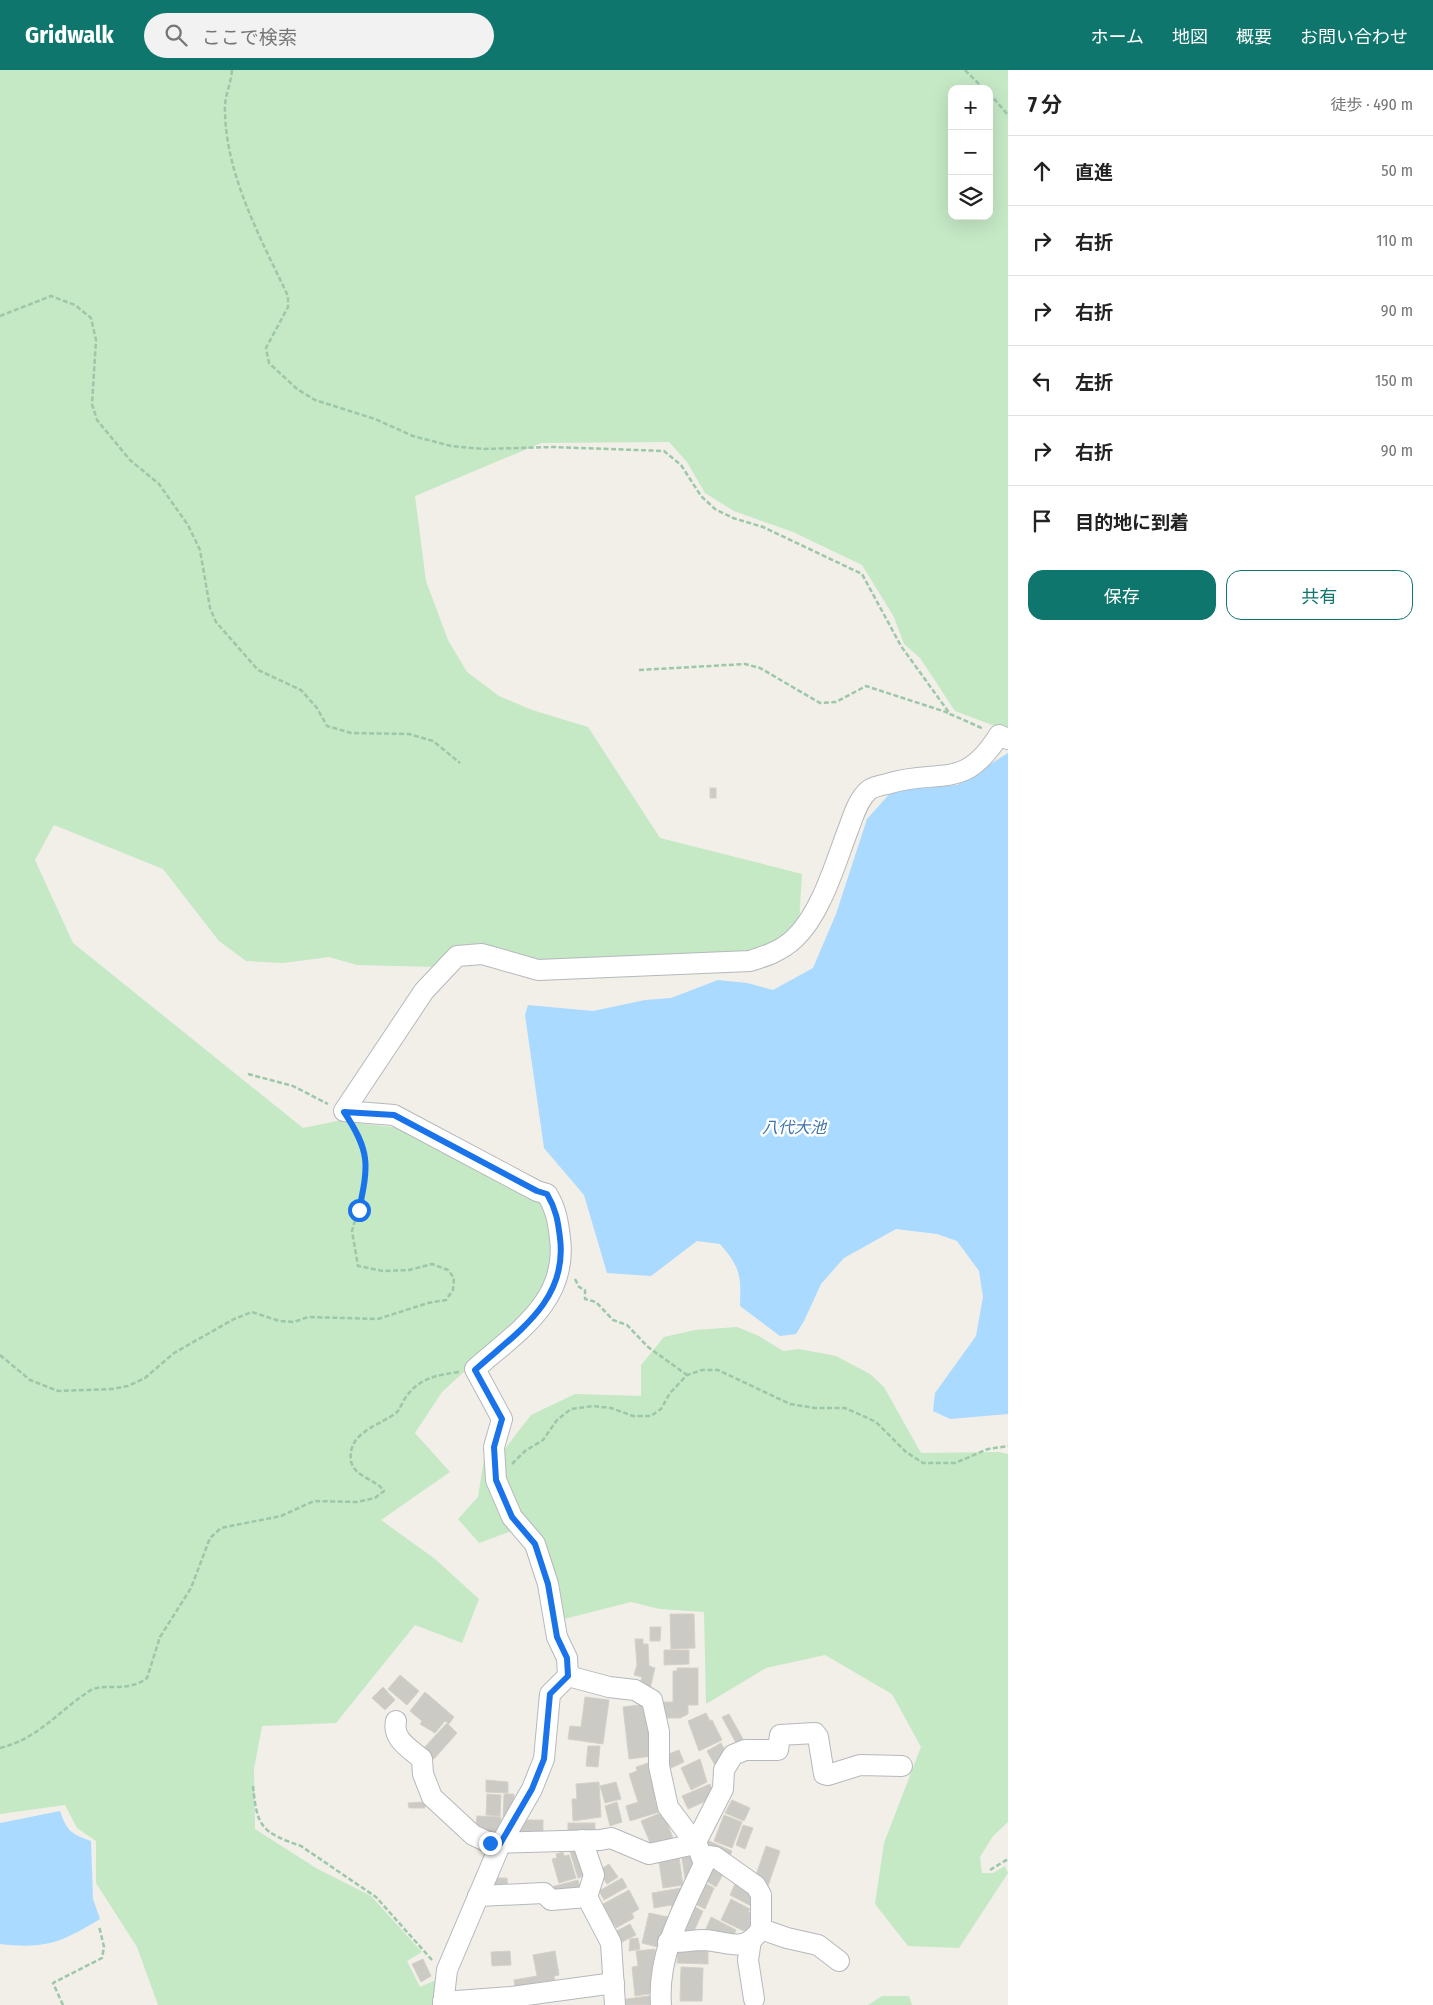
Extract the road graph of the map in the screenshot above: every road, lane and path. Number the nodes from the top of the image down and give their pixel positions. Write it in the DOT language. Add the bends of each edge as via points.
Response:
graph roads {
  1 [pos="232,70"];
  2 [pos="965,70"];
  3 [pos="980,85"];
  4 [pos="993,98"];
  5 [pos="1008,115"];
  6 [pos="0,316"];
  7 [pos="639,670"];
  8 [pos="950,714"];
  9 [pos="1004,737"];
  10 [pos="460,763"];
  11 [pos="248,1074"];
  12 [pos="344,1112"];
  13 [pos="561,1260"];
  14 [pos="0,1355"];
  15 [pos="475,1370"];
  16 [pos="687,1375"];
  17 [pos="1008,1446"];
  18 [pos="496,1480"];
  19 [pos="568,1676"];
  20 [pos="396,1721"];
  21 [pos="0,1748"];
  22 [pos="902,1766"];
  23 [pos="253,1786"];
  24 [pos="582,1840"];
  25 [pos="500,1844"];
  26 [pos="698,1850"];
  27 [pos="1008,1859"];
  28 [pos="990,1870"];
  29 [pos="478,1896"];
  30 [pos="587,1897"];
  31 [pos="99,1926"];
  32 [pos="756,1935"];
  33 [pos="668,1942"];
  34 [pos="839,1961"];
  35 [pos="446,1976"];
  36 [pos="614,1983"];
  37 [pos="754,1999"];
  38 [pos="443,2003"];
  39 [pos="63,2005"];
  40 [pos="615,2005"];
  41 [pos="661,2005"];
  1 -- 8 [label="path" via="225,94 226,139 243,195 288,296 288,307 266,348 269,363 297,390 315,400 413,436 451,446 664,451 681,465 701,496 715,509 763,527 862,574 901,646"];
  2 -- 3 [label="path"];
  4 -- 5 [label="path"];
  6 -- 10 [label="path" via="51,296 75,305 91,318 96,340 92,404 97,420 130,460 158,484 188,525 200,550 210,608 216,622 258,670 301,690 317,708 326,726 351,733 409,734 433,741"];
  7 -- 8 [label="path" via="745,664 760,668 820,702 836,702 866,686"];
  8 -- 9 [label="path"];
  9 -- 12 [label="street" via="961,773 894,781 869,790 856,808 829,880 810,917 794,938 780,950 766,956 750,961 538,970 482,954 457,956 424,991"];
  11 -- 12 [label="path" via="293,1086"];
  12 -- 13 [label="street" via="394,1115 547,1194 556,1210"];
  12 -- 14 [label="path" via="360,1136 367,1163 352,1231 358,1266 383,1271 409,1270 432,1264 448,1270 454,1278 453,1290 446,1300 378,1320 308,1317 294,1322 279,1321 252,1312 174,1352 145,1378 112,1389 58,1391 30,1380"];
  13 -- 15 [label="street" via="556,1284 538,1314"];
  13 -- 16 [label="path" via="579,1287 585,1290 585,1299 596,1302 613,1320 627,1324 648,1347"];
  15 -- 18 [label="street" via="502,1419 494,1447"];
  15 -- 21 [label="path" via="433,1376 414,1385 398,1412 369,1427 358,1438 351,1462 359,1474 384,1491 375,1498 357,1502 314,1501 281,1516 221,1528 210,1538 191,1588 160,1637 147,1678 125,1687 92,1690 51,1722 15,1744"];
  16 -- 17 [label="path" via="702,1370 718,1370 790,1404 845,1408 876,1422 906,1452 923,1463 955,1463 988,1449"];
  16 -- 18 [label="path" via="670,1393 661,1409 650,1416 634,1416 593,1406 571,1409 557,1420 543,1440 525,1451"];
  18 -- 19 [label="street" via="512,1517 535,1544 548,1584 557,1637 567,1658"];
  19 -- 25 [label="street" via="550,1694 544,1759 532,1789"];
  19 -- 26 [label="street" via="609,1687 636,1690 652,1700 659,1732 659,1766 668,1807"];
  20 -- 25 [label="street" via="396,1736 422,1759 423,1774 432,1797 473,1835"];
  22 -- 26 [label="street" via="860,1765 824,1774 818,1737 814,1733 780,1734 778,1750 745,1750 733,1755 724,1770 723,1789"];
  23 -- 35 [label="path" via="255,1812 261,1826 301,1846 376,1897"];
  24 -- 25 [label="street"];
  24 -- 26 [label="street" via="611,1838 648,1854"];
  24 -- 30 [label="street" via="594,1875"];
  25 -- 29 [label="street"];
  26 -- 32 [label="street" via="715,1857 756,1886 761,1895"];
  26 -- 33 [label="street" via="704,1864"];
  27 -- 28 [label="path"];
  29 -- 30 [label="street" via="544,1893 551,1900"];
  29 -- 35 [label="street"];
  30 -- 36 [label="street" via="611,1943"];
  31 -- 39 [label="path" via="104,1947 102,1958 53,1983"];
  32 -- 33 [label="street" via="736,1946 706,1940"];
  32 -- 34 [label="street" via="818,1945"];
  32 -- 37 [label="street" via="748,1960"];
  33 -- 41 [label="street"];
  35 -- 38 [label="street"];
  36 -- 38 [label="street"];
  36 -- 40 [label="street"];
}
